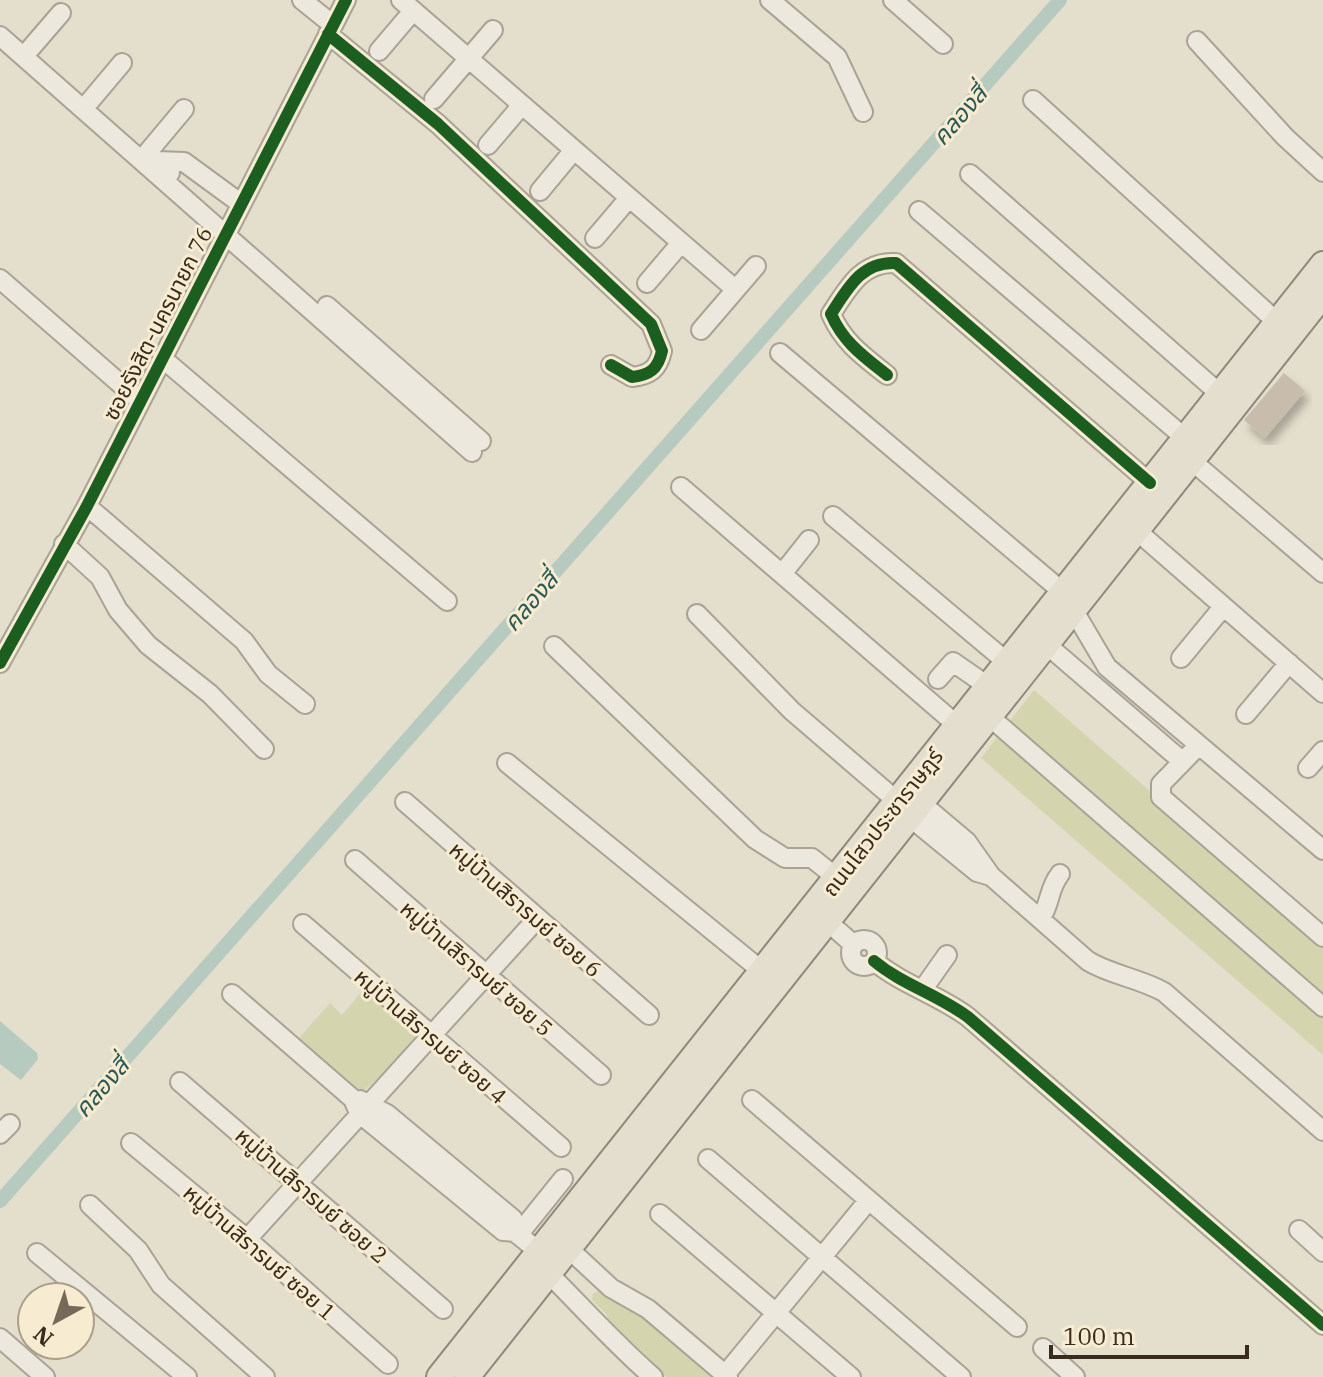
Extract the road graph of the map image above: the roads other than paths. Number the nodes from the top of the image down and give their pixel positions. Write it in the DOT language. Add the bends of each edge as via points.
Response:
graph roads {
  1 [pos="302,0"];
  2 [pos="346,0"];
  3 [pos="770,0"];
  4 [pos="893,0"];
  5 [pos="407,6"];
  6 [pos="61,13"];
  7 [pos="0,23"];
  8 [pos="330,29"];
  9 [pos="493,30"];
  10 [pos="0,36"];
  11 [pos="1197,41"];
  12 [pos="943,44"];
  13 [pos="30,49"];
  14 [pos="379,51"];
  15 [pos="468,58"];
  16 [pos="122,63"];
  17 [pos="434,99"];
  18 [pos="1033,100"];
  19 [pos="90,101"];
  20 [pos="522,105"];
  21 [pos="184,109"];
  22 [pos="863,112"];
  23 [pos="488,145"];
  24 [pos="574,150"];
  25 [pos="153,157"];
  26 [pos="1323,172"];
  27 [pos="970,174"];
  28 [pos="540,191"];
  29 [pos="629,198"];
  30 [pos="240,203"];
  31 [pos="919,211"];
  32 [pos="228,227"];
  33 [pos="595,238"];
  34 [pos="681,243"];
  35 [pos="756,266"];
  36 [pos="0,279"];
  37 [pos="1320,281"];
  38 [pos="647,283"];
  39 [pos="735,289"];
  40 [pos="1277,322"];
  41 [pos="701,330"];
  42 [pos="780,353"];
  43 [pos="162,358"];
  44 [pos="611,365"];
  45 [pos="887,375"];
  46 [pos="1220,394"];
  47 [pos="140,401"];
  48 [pos="477,447"];
  49 [pos="1189,449"];
  50 [pos="1150,483"];
  51 [pos="681,487"];
  52 [pos="87,506"];
  53 [pos="833,516"];
  54 [pos="1137,531"];
  55 [pos="809,540"];
  56 [pos="64,544"];
  57 [pos="1323,573"];
  58 [pos="782,574"];
  59 [pos="447,601"];
  60 [pos="1069,602"];
  61 [pos="1223,607"];
  62 [pos="697,614"];
  63 [pos="1047,645"];
  64 [pos="554,646"];
  65 [pos="1181,658"];
  66 [pos="0,663"];
  67 [pos="1008,663"];
  68 [pos="1289,663"];
  69 [pos="938,679"];
  70 [pos="989,687"];
  71 [pos="1323,693"];
  72 [pos="1140,696"];
  73 [pos="305,704"];
  74 [pos="1125,712"];
  75 [pos="1246,714"];
  76 [pos="990,717"];
  77 [pos="958,726"];
  78 [pos="1199,745"];
  79 [pos="264,749"];
  80 [pos="1323,751"];
  81 [pos="1182,761"];
  82 [pos="507,763"];
  83 [pos="1308,768"];
  84 [pos="405,802"];
  85 [pos="910,808"];
  86 [pos="1323,850"];
  87 [pos="355,860"];
  88 [pos="1060,874"];
  89 [pos="838,879"];
  90 [pos="1040,919"];
  91 [pos="536,920"];
  92 [pos="829,923"];
  93 [pos="303,924"];
  94 [pos="1323,937"];
  95 [pos="947,955"];
  96 [pos="762,971"];
  97 [pos="486,977"];
  98 [pos="923,989"];
  99 [pos="232,994"];
  100 [pos="1323,1007"];
  101 [pos="649,1015"];
  102 [pos="432,1038"];
  103 [pos="601,1075"];
  104 [pos="180,1082"];
  105 [pos="752,1100"];
  106 [pos="361,1105"];
  107 [pos="650,1129"];
  108 [pos="1323,1131"];
  109 [pos="131,1143"];
  110 [pos="561,1147"];
  111 [pos="708,1159"];
  112 [pos="563,1179"];
  113 [pos="298,1183"];
  114 [pos="868,1201"];
  115 [pos="90,1205"];
  116 [pos="660,1214"];
  117 [pos="1299,1230"];
  118 [pos="516,1234"];
  119 [pos="247,1239"];
  120 [pos="569,1249"];
  121 [pos="538,1251"];
  122 [pos="1323,1252"];
  123 [pos="37,1253"];
  124 [pos="824,1259"];
  125 [pos="549,1274"];
  126 [pos="598,1276"];
  127 [pos="576,1301"];
  128 [pos="443,1309"];
  129 [pos="775,1314"];
  130 [pos="1323,1325"];
  131 [pos="1017,1327"];
  132 [pos="0,1338"];
  133 [pos="1043,1348"];
  134 [pos="388,1364"];
  135 [pos="726,1376"];
  136 [pos="45,1377"];
  137 [pos="187,1377"];
  138 [pos="265,1377"];
  139 [pos="439,1377"];
  140 [pos="467,1377"];
  141 [pos="653,1377"];
  142 [pos="851,1377"];
  143 [pos="961,1377"];
  144 [pos="1075,1377"];
  1 -- 8 [label="street"];
  2 -- 8 [label="street, ซอยรังสิต-นครนายก 76"];
  3 -- 22 [label="street" via="837,57"];
  4 -- 12 [label="street"];
  5 -- 14 [label="street"];
  5 -- 15 [label="street"];
  6 -- 13 [label="street"];
  7 -- 13 [label="street"];
  8 -- 30 [label="street, ซอยรังสิต-นครนายก 76"];
  8 -- 44 [label="street" via="651,324 662,351 656,367 632,377"];
  9 -- 15 [label="street"];
  10 -- 32 [label="street"];
  11 -- 26 [label="street"];
  13 -- 19 [label="street"];
  15 -- 17 [label="street"];
  15 -- 20 [label="street"];
  16 -- 19 [label="street"];
  18 -- 40 [label="street"];
  19 -- 25 [label="street"];
  20 -- 23 [label="street"];
  20 -- 24 [label="street"];
  21 -- 25 [label="street"];
  24 -- 28 [label="street"];
  24 -- 29 [label="street"];
  25 -- 30 [label="street" via="184,162"];
  25 -- 32 [label="street"];
  27 -- 46 [label="street"];
  29 -- 33 [label="street"];
  29 -- 34 [label="street"];
  30 -- 32 [label="street, ซอยรังสิต-นครนายก 76"];
  31 -- 49 [label="street"];
  32 -- 43 [label="street, ซอยรังสิต-นครนายก 76"];
  32 -- 48 [label="street"];
  34 -- 38 [label="street"];
  34 -- 39 [label="street"];
  35 -- 39 [label="street"];
  36 -- 47 [label="street"];
  37 -- 40 [label="main road, ถนนไสวประชาราษฎร์"];
  37 -- 49 [label="main road, ถนนไสวประชาราษฎร์"];
  39 -- 41 [label="street"];
  40 -- 46 [label="main road, ถนนไสวประชาราษฎร์"];
  42 -- 60 [label="street"];
  43 -- 47 [label="street, ซอยรังสิต-นครนายก 76"];
  43 -- 59 [label="street"];
  45 -- 50 [label="street" via="852,347 831,314 867,268 881,262 896,263"];
  46 -- 49 [label="main road, ถนนไสวประชาราษฎร์"];
  47 -- 52 [label="street, ซอยรังสิต-นครนายก 76"];
  49 -- 50 [label="main road, ถนนไสวประชาราษฎร์"];
  49 -- 54 [label="main road, ถนนไสวประชาราษฎร์"];
  49 -- 57 [label="street"];
  50 -- 60 [label="main road, ถนนไสวประชาราษฎร์"];
  51 -- 58 [label="street"];
  52 -- 56 [label="street, ซอยรังสิต-นครนายก 76"];
  52 -- 73 [label="street" via="244,641 268,674"];
  53 -- 67 [label="street"];
  54 -- 60 [label="main road, ถนนไสวประชาราษฎร์"];
  54 -- 61 [label="street"];
  55 -- 58 [label="street"];
  56 -- 66 [label="street, ซอยรังสิต-นครนายก 76"];
  56 -- 79 [label="street" via="100,577 118,610 148,645 210,694"];
  58 -- 77 [label="street"];
  60 -- 63 [label="main road, ถนนไสวประชาราษฎร์"];
  60 -- 67 [label="main road, ถนนไสวประชาราษฎร์"];
  60 -- 72 [label="street" via="1107,667"];
  61 -- 65 [label="street"];
  61 -- 68 [label="street"];
  62 -- 85 [label="street" via="792,711"];
  63 -- 74 [label="street"];
  63 -- 76 [label="main road, ถนนไสวประชาราษฎร์"];
  64 -- 89 [label="street" via="755,839 785,858 812,858"];
  67 -- 70 [label="main road, ถนนไสวประชาราษฎร์"];
  68 -- 71 [label="street"];
  68 -- 75 [label="street"];
  69 -- 70 [label="street" via="953,662"];
  70 -- 77 [label="main road, ถนนไสวประชาราษฎร์"];
  72 -- 74 [label="street"];
  72 -- 78 [label="street"];
  74 -- 81 [label="street"];
  76 -- 85 [label="main road, ถนนไสวประชาราษฎร์"];
  76 -- 100 [label="street"];
  77 -- 85 [label="main road, ถนนไสวประชาราษฎร์"];
  78 -- 81 [label="street"];
  78 -- 86 [label="street"];
  80 -- 83 [label="street"];
  81 -- 94 [label="street" via="1161,784 1161,797"];
  82 -- 96 [label="street"];
  84 -- 91 [label="street, หมู่บ้านสิรารมย์ ซอย 6"];
  85 -- 89 [label="main road, ถนนไสวประชาราษฎร์"];
  85 -- 90 [label="street" via="967,842 991,876"];
  85 -- 92 [label="main road, ถนนไสวประชาราษฎร์"];
  87 -- 97 [label="street, หมู่บ้านสิรารมย์ ซอย 5"];
  88 -- 90 [label="street"];
  89 -- 96 [label="main road, ถนนไสวประชาราษฎร์"];
  90 -- 108 [label="street" via="1099,968 1164,992"];
  91 -- 97 [label="street"];
  91 -- 101 [label="street, หมู่บ้านสิรารมย์ ซอย 6"];
  92 -- 98 [label="street" via="853,944 855,963 865,966 874,961 903,984"];
  92 -- 107 [label="main road, ถนนไสวประชาราษฎร์"];
  93 -- 102 [label="street, หมู่บ้านสิรารมย์ ซอย 4"];
  95 -- 98 [label="street"];
  96 -- 107 [label="main road, ถนนไสวประชาราษฎร์"];
  97 -- 102 [label="street"];
  97 -- 103 [label="street, หมู่บ้านสิรารมย์ ซอย 5"];
  98 -- 130 [label="street" via="968,1017"];
  99 -- 106 [label="street"];
  102 -- 106 [label="street"];
  102 -- 110 [label="street, หมู่บ้านสิรารมย์ ซอย 4"];
  104 -- 113 [label="street, หมู่บ้านสิรารมย์ ซอย 2"];
  105 -- 114 [label="street"];
  106 -- 113 [label="street"];
  106 -- 118 [label="street" via="462,1187 503,1231"];
  107 -- 120 [label="main road, ถนนไสวประชาราษฎร์"];
  107 -- 121 [label="main road, ถนนไสวประชาราษฎร์"];
  109 -- 119 [label="street, หมู่บ้านสิรารมย์ ซอย 1"];
  111 -- 124 [label="street"];
  112 -- 118 [label="street"];
  113 -- 119 [label="street"];
  113 -- 128 [label="street, หมู่บ้านสิรารมย์ ซอย 2"];
  114 -- 124 [label="street"];
  114 -- 131 [label="street"];
  115 -- 138 [label="street" via="138,1250 161,1285"];
  116 -- 129 [label="street"];
  117 -- 122 [label="street"];
  118 -- 121 [label="street"];
  119 -- 134 [label="street, หมู่บ้านสิรารมย์ ซอย 1"];
  120 -- 125 [label="main road, ถนนไสวประชาราษฎร์"];
  120 -- 126 [label="street"];
  121 -- 139 [label="main road, ถนนไสวประชาราษฎร์"];
  123 -- 137 [label="street"];
  124 -- 129 [label="street"];
  124 -- 143 [label="street"];
  125 -- 127 [label="street"];
  125 -- 140 [label="main road, ถนนไสวประชาราษฎร์"];
  126 -- 127 [label="street"];
  126 -- 135 [label="street" via="648,1309"];
  127 -- 141 [label="street"];
  129 -- 135 [label="street"];
  129 -- 142 [label="street"];
  132 -- 136 [label="street"];
  133 -- 144 [label="street"];
}
